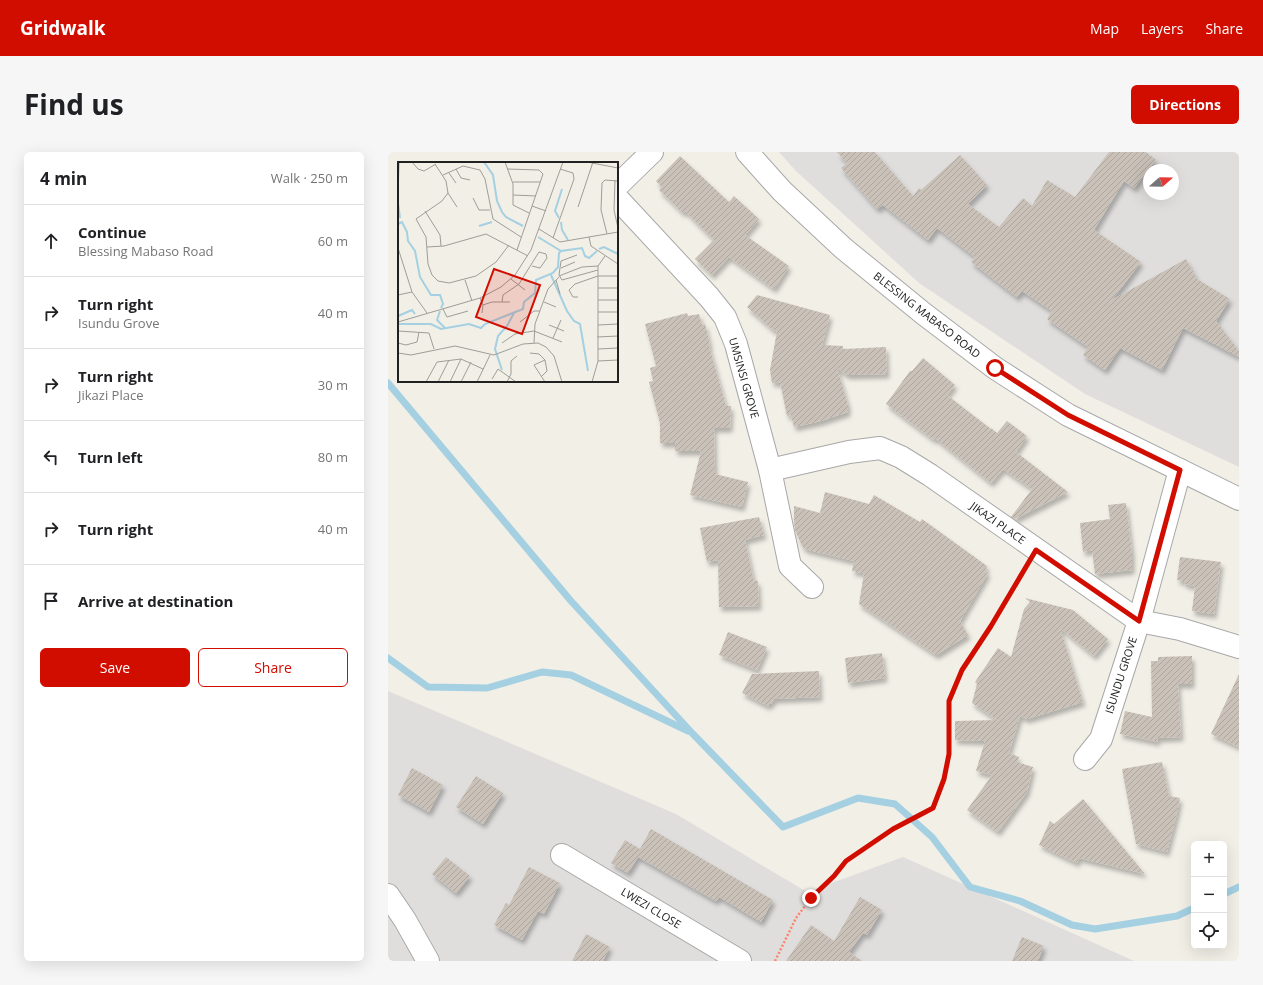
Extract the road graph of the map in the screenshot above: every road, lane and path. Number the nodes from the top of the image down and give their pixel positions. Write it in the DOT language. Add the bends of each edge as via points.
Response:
graph roads {
  1 [pos="652,152"];
  2 [pos="747,152"];
  3 [pos="618,185"];
  4 [pos="618,199"];
  5 [pos="770,470"];
  6 [pos="1180,470"];
  7 [pos="1239,500"];
  8 [pos="1036,550"];
  9 [pos="812,587"];
  10 [pos="1139,621"];
  11 [pos="1239,647"];
  12 [pos="1085,759"];
  13 [pos="562,855"];
  14 [pos="388,896"];
  15 [pos="428,961"];
  16 [pos="740,961"];
  17 [pos="775,961"];
  1 -- 3 [label="street"];
  2 -- 6 [label="street, BLESSING MABASO ROAD" via="782,190 843,248 995,368 1068,415"];
  4 -- 5 [label="street, UMSINSI GROVE" via="725,317 736,344"];
  5 -- 8 [label="street, JIKAZI PLACE" via="849,452 880,448 901,457 930,475"];
  5 -- 9 [label="street, UMSINSI GROVE" via="790,566"];
  6 -- 7 [label="street, BLESSING MABASO ROAD"];
  6 -- 10 [label="street, ISUNDU GROVE"];
  8 -- 10 [label="street, JIKAZI PLACE"];
  8 -- 17 [label="path" via="962,670 949,701 949,754 944,779 933,808 893,829 846,861 796,918"];
  10 -- 11 [label="street, JIKAZI PLACE" via="1180,629"];
  10 -- 12 [label="street, ISUNDU GROVE" via="1101,739"];
  13 -- 16 [label="street, LWEZI CLOSE"];
  14 -- 15 [label="street"];
}
